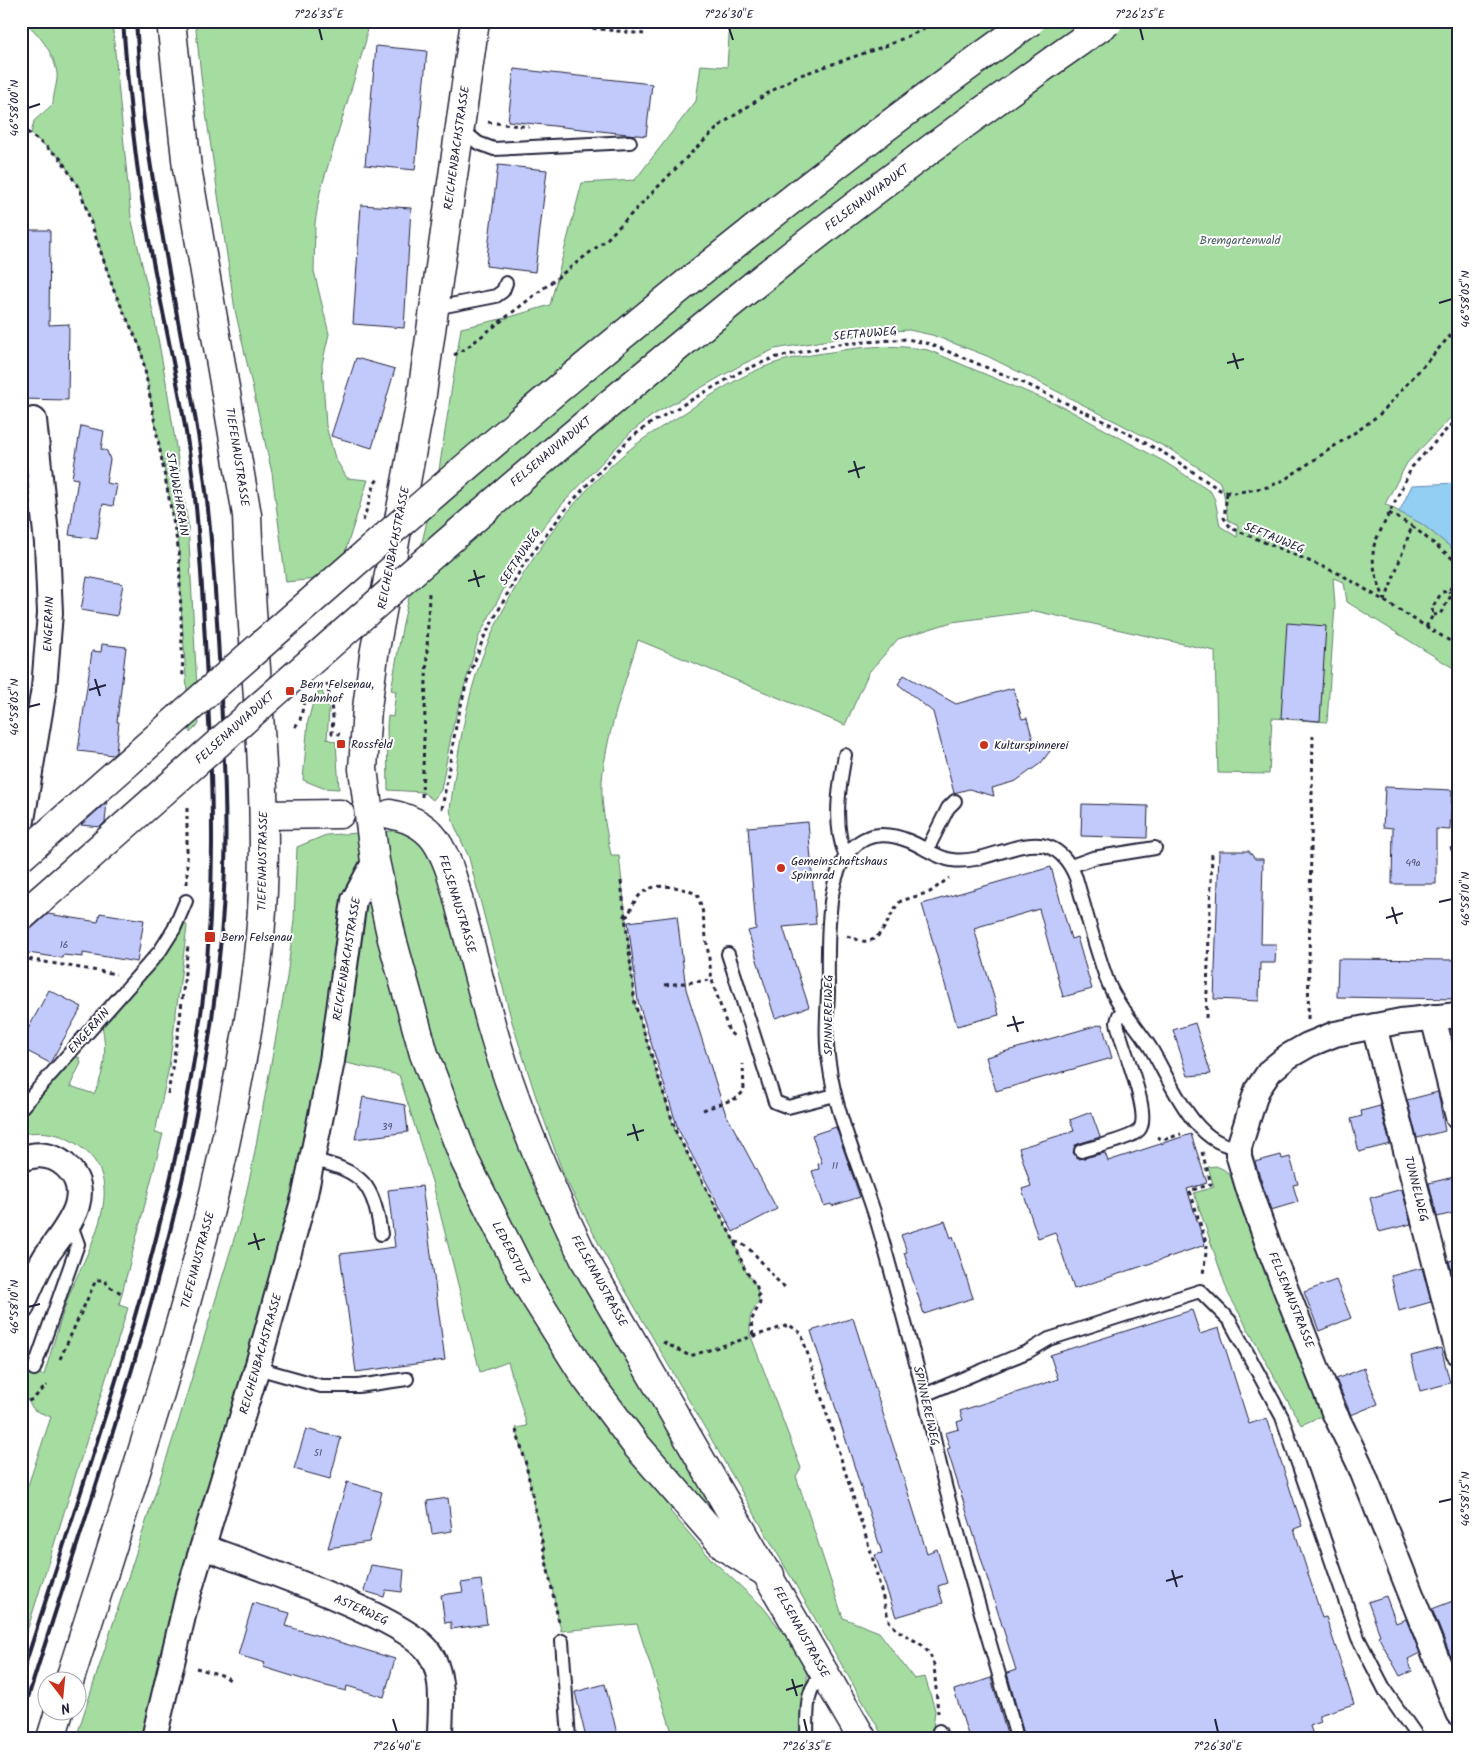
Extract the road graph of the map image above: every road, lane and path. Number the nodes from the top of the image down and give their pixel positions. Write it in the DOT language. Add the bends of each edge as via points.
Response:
graph roads {
  1 [pos="171,21"];
  2 [pos="475,21"];
  3 [pos="529,21"];
  4 [pos="942,21"];
  5 [pos="1031,21"];
  6 [pos="1109,21"];
  7 [pos="644,34"];
  8 [pos="21,127"];
  9 [pos="460,128"];
  10 [pos="630,142"];
  11 [pos="506,283"];
  12 [pos="434,304"];
  13 [pos="1458,327"];
  14 [pos="452,356"];
  15 [pos="1458,417"];
  16 [pos="34,420"];
  17 [pos="1227,493"];
  18 [pos="1389,513"];
  19 [pos="1412,526"];
  20 [pos="1458,563"];
  21 [pos="1458,576"];
  22 [pos="429,591"];
  23 [pos="1449,591"];
  24 [pos="1385,602"];
  25 [pos="1433,616"];
  26 [pos="1426,627"];
  27 [pos="1458,646"];
  28 [pos="328,676"];
  29 [pos="183,684"];
  30 [pos="343,734"];
  31 [pos="1313,736"];
  32 [pos="845,755"];
  33 [pos="187,796"];
  34 [pos="955,801"];
  35 [pos="422,802"];
  36 [pos="340,814"];
  37 [pos="390,814"];
  38 [pos="264,815"];
  39 [pos="439,817"];
  40 [pos="21,826"];
  41 [pos="1451,847"];
  42 [pos="1155,848"];
  43 [pos="927,850"];
  44 [pos="845,854"];
  45 [pos="1212,854"];
  46 [pos="21,857"];
  47 [pos="375,861"];
  48 [pos="960,861"];
  49 [pos="1071,866"];
  50 [pos="1458,867"];
  51 [pos="621,881"];
  52 [pos="186,901"];
  53 [pos="21,917"];
  54 [pos="625,917"];
  55 [pos="828,935"];
  56 [pos="728,954"];
  57 [pos="21,958"];
  58 [pos="136,977"];
  59 [pos="712,980"];
  60 [pos="665,985"];
  61 [pos="1125,1011"];
  62 [pos="1458,1015"];
  63 [pos="1432,1017"];
  64 [pos="1206,1018"];
  65 [pos="1374,1026"];
  66 [pos="751,1031"];
  67 [pos="1308,1045"];
  68 [pos="760,1058"];
  69 [pos="168,1094"];
  70 [pos="835,1095"];
  71 [pos="21,1108"];
  72 [pos="703,1110"];
  73 [pos="1458,1117"];
  74 [pos="677,1120"];
  75 [pos="672,1122"];
  76 [pos="1239,1147"];
  77 [pos="1081,1151"];
  78 [pos="21,1159"];
  79 [pos="314,1160"];
  80 [pos="1205,1166"];
  81 [pos="67,1227"];
  82 [pos="381,1234"];
  83 [pos="734,1242"];
  84 [pos="785,1287"];
  85 [pos="1200,1291"];
  86 [pos="123,1294"];
  87 [pos="21,1308"];
  88 [pos="753,1336"];
  89 [pos="1458,1352"];
  90 [pos="687,1355"];
  91 [pos="58,1361"];
  92 [pos="258,1368"];
  93 [pos="34,1369"];
  94 [pos="51,1377"];
  95 [pos="406,1379"];
  96 [pos="924,1396"];
  97 [pos="21,1404"];
  98 [pos="516,1430"];
  99 [pos="203,1547"];
  100 [pos="770,1575"];
  101 [pos="562,1641"];
  102 [pos="188,1665"];
  103 [pos="72,1672"];
  104 [pos="825,1674"];
  105 [pos="232,1682"];
  106 [pos="1458,1713"];
  107 [pos="56,1722"];
  108 [pos="940,1735"];
  109 [pos="51,1738"];
  110 [pos="154,1738"];
  111 [pos="440,1738"];
  112 [pos="569,1738"];
  113 [pos="807,1738"];
  114 [pos="861,1738"];
  115 [pos="1017,1738"];
  116 [pos="1418,1738"];
  1 -- 38 [label="main road, TIEFENAUSTRASSE" via="187,168 247,515"];
  2 -- 9 [label="main road, REICHENBACHSTRASSE"];
  3 -- 7 [label="path"];
  4 -- 14 [label="path" via="881,48 795,77 723,123 606,240 465,350"];
  5 -- 46 [label="main road, bridge" via="813,182 593,359 363,555"];
  6 -- 53 [label="main road, FELSENAUVIADUKT, bridge" via="858,204 736,299 401,582"];
  8 -- 29 [label="path, STAUWEHRRAIN" via="60,158 72,174 114,291 141,349 179,552"];
  9 -- 10 [label="lane" via="478,143 494,149"];
  9 -- 12 [label="main road, REICHENBACHSTRASSE"];
  11 -- 12 [label="lane" via="496,296 445,306"];
  12 -- 47 [label="main road, REICHENBACHSTRASSE" via="421,401 367,708 363,769"];
  13 -- 17 [label="path" via="1380,413 1363,427 1284,480 1255,490"];
  15 -- 18 [label="path" via="1412,468"];
  16 -- 40 [label="street, ENGERAIN" via="47,543 50,613 44,688"];
  17 -- 24 [label="path, SEFTAUWEG" via="1224,518 1235,531 1342,575"];
  17 -- 39 [label="path, SEFTAUWEG" via="1120,429 1024,383 930,344 906,339 874,340 773,358 740,372 658,418 629,439 548,530 522,567 483,639 466,685"];
  18 -- 19 [label="path"];
  18 -- 24 [label="path" via="1372,556"];
  19 -- 20 [label="path"];
  19 -- 24 [label="path"];
  21 -- 23 [label="path"];
  22 -- 35 [label="path"];
  23 -- 25 [label="path" via="1451,596 1440,614"];
  23 -- 25 [label="path" via="1442,592 1432,608"];
  24 -- 26 [label="path, SEFTAUWEG"];
  25 -- 26 [label="path"];
  26 -- 27 [label="path, SEFTAUWEG"];
  28 -- 30 [label="path" via="332,733"];
  31 -- 67 [label="path"];
  32 -- 44 [label="lane" via="839,790 839,834"];
  33 -- 52 [label="path"];
  34 -- 43 [label="lane" via="948,808"];
  36 -- 38 [label="main road"];
  37 -- 100 [label="main road, FELSENAUSTRASSE" via="418,823 439,844 454,883 492,1026 548,1184 585,1260"];
  38 -- 103 [label="main road, TIEFENAUSTRASSE" via="260,943 219,1176 167,1372"];
  41 -- 50 [label="path"];
  42 -- 49 [label="lane" via="1093,858"];
  43 -- 44 [label="lane" via="901,838 879,836 861,841"];
  43 -- 48 [label="lane" via="943,858"];
  44 -- 55 [label="lane, SPINNEREIWEG" via="835,876"];
  45 -- 64 [label="path"];
  47 -- 79 [label="street, REICHENBACHSTRASSE" via="354,900 332,1061"];
  47 -- 100 [label="main road, LEDERSTUTZ" via="392,939 424,1054 465,1161 528,1286 586,1378 636,1445 725,1547"];
  48 -- 49 [label="lane" via="1035,845 1052,850"];
  48 -- 55 [label="path" via="952,875 930,892 897,904 874,938 863,941"];
  49 -- 61 [label="lane" via="1108,982"];
  51 -- 54 [label="path"];
  52 -- 58 [label="lane, ENGERAIN" via="167,941"];
  52 -- 69 [label="path" via="189,936"];
  54 -- 59 [label="path" via="638,894 647,888 657,886 697,894 702,908"];
  54 -- 75 [label="path" via="635,1004"];
  55 -- 70 [label="lane, SPINNEREIWEG" via="827,1045"];
  56 -- 66 [label="lane"];
  57 -- 58 [label="path"];
  58 -- 71 [label="lane, ENGERAIN"];
  59 -- 60 [label="path"];
  59 -- 66 [label="path" via="731,1035"];
  61 -- 76 [label="lane" via="1192,1118 1214,1141"];
  61 -- 77 [label="lane" via="1117,1022 1140,1102 1142,1126 1134,1134"];
  62 -- 63 [label="street, FELSENAUSTRASSE"];
  63 -- 65 [label="street, FELSENAUSTRASSE"];
  63 -- 73 [label="street"];
  65 -- 67 [label="street, FELSENAUSTRASSE" via="1335,1034"];
  65 -- 89 [label="street, TUNNELWEG"];
  66 -- 68 [label="lane"];
  67 -- 76 [label="street, FELSENAUSTRASSE" via="1277,1064 1264,1079 1250,1108"];
  68 -- 70 [label="lane" via="772,1094 780,1105 796,1106"];
  68 -- 72 [label="path" via="744,1062 744,1091 737,1098"];
  70 -- 96 [label="lane, SPINNEREIWEG" via="877,1222"];
  74 -- 75 [label="path"];
  75 -- 83 [label="path"];
  76 -- 106 [label="street, FELSENAUSTRASSE" via="1239,1158 1268,1244"];
  78 -- 81 [label="street" via="46,1155 69,1169 78,1194 76,1213"];
  79 -- 82 [label="lane" via="349,1171 368,1188 374,1198"];
  79 -- 92 [label="street, REICHENBACHSTRASSE"];
  80 -- 85 [label="path" via="1211,1184 1190,1191 1208,1246"];
  81 -- 87 [label="street" via="46,1256"];
  81 -- 93 [label="lane" via="74,1233 78,1244"];
  83 -- 84 [label="path" via="741,1242"];
  83 -- 88 [label="path" via="744,1270 758,1291 760,1303 751,1321"];
  85 -- 96 [label="lane" via="1050,1339"];
  85 -- 116 [label="lane" via="1230,1322 1282,1417 1358,1638 1386,1692"];
  86 -- 91 [label="path" via="104,1280 96,1280"];
  88 -- 90 [label="path" via="693,1356"];
  88 -- 108 [label="path" via="789,1326 801,1333 872,1556 889,1621 897,1630 922,1645 933,1659"];
  92 -- 95 [label="lane" via="321,1386 358,1386"];
  92 -- 99 [label="street, REICHENBACHSTRASSE"];
  94 -- 97 [label="path" via="33,1399"];
  96 -- 115 [label="lane, SPINNEREIWEG" via="946,1489"];
  98 -- 101 [label="path"];
  99 -- 110 [label="street, REICHENBACHSTRASSE" via="188,1595"];
  99 -- 111 [label="street, ASTERWEG" via="343,1602 413,1636 430,1653 438,1672"];
  100 -- 104 [label="main road, FELSENAUSTRASSE"];
  101 -- 112 [label="lane"];
  102 -- 105 [label="path" via="225,1676"];
  104 -- 113 [label="lane" via="815,1680 810,1691"];
  104 -- 114 [label="main road, FELSENAUSTRASSE"];
  107 -- 109 [label="main road"];
}
